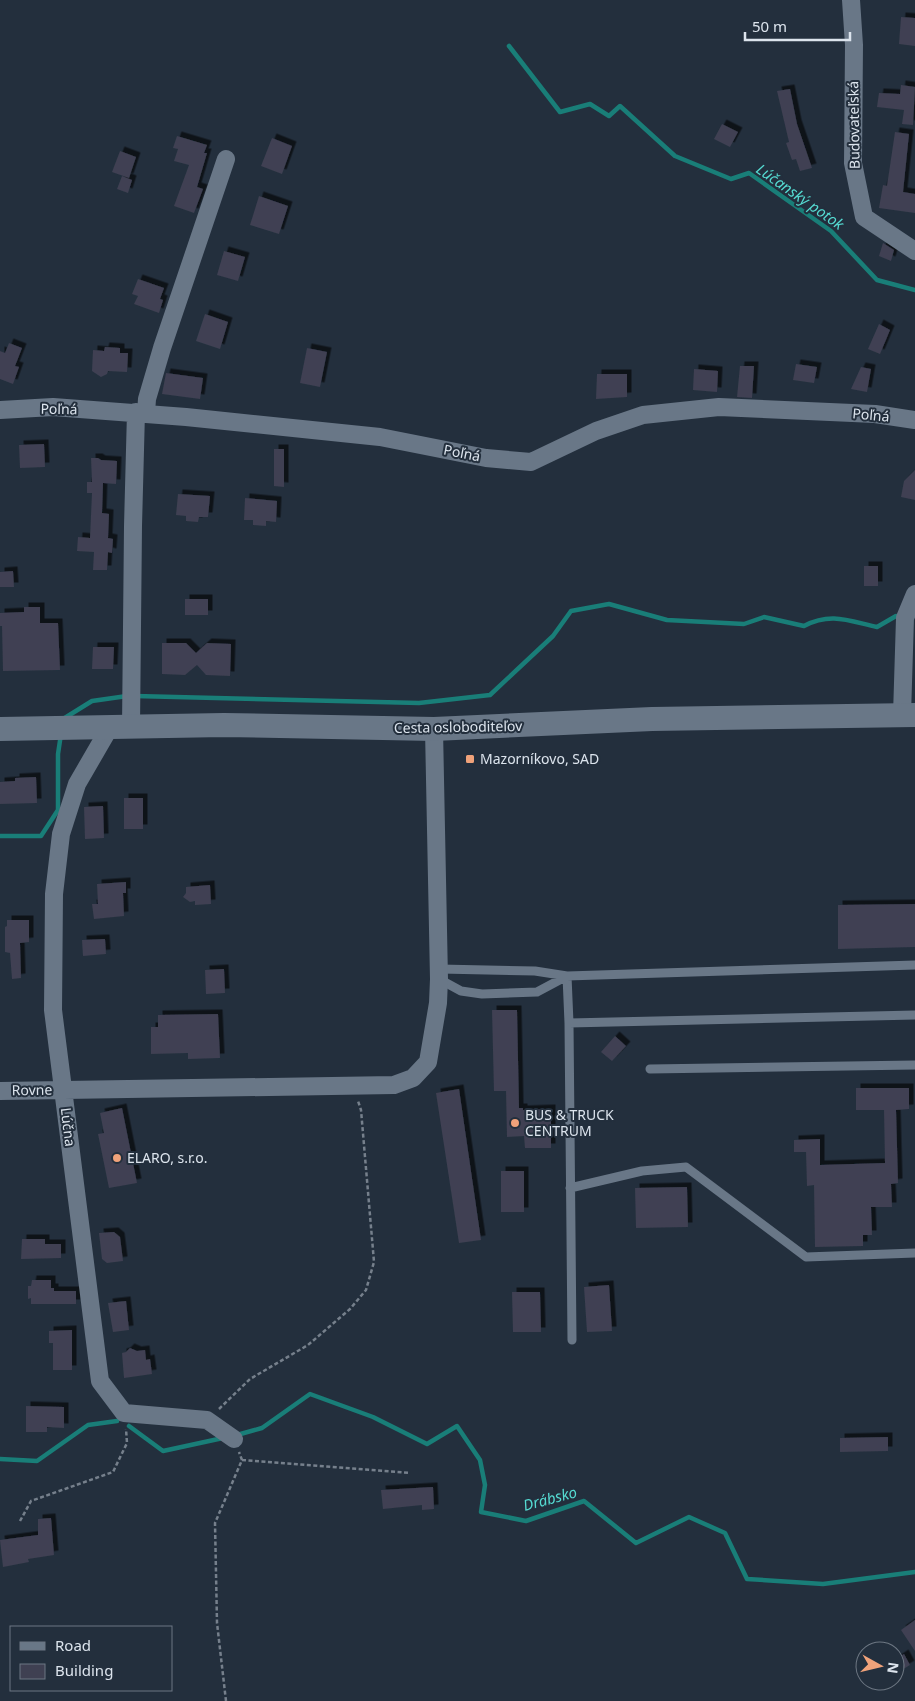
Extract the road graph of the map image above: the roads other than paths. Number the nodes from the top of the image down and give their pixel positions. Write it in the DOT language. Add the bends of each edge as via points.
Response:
graph roads {
  1 [pos="851,0"];
  2 [pos="226,159"];
  3 [pos="915,251"];
  4 [pos="0,410"];
  5 [pos="141,413"];
  6 [pos="915,420"];
  7 [pos="915,594"];
  8 [pos="910,638"];
  9 [pos="909,715"];
  10 [pos="120,727"];
  11 [pos="0,729"];
  12 [pos="434,729"];
  13 [pos="915,965"];
  14 [pos="439,974"];
  15 [pos="567,976"];
  16 [pos="915,1015"];
  17 [pos="569,1023"];
  18 [pos="915,1065"];
  19 [pos="650,1069"];
  20 [pos="63,1090"];
  21 [pos="0,1091"];
  22 [pos="570,1188"];
  23 [pos="915,1253"];
  24 [pos="572,1340"];
  25 [pos="234,1439"];
  1 -- 3 [label="street, Budovateľská" via="853,163 864,217"];
  2 -- 5 [label="street"];
  4 -- 5 [label="street, Poľná" via="53,407"];
  5 -- 6 [label="street, Poľná" via="380,437 486,458 531,462 596,431 643,414 719,407 875,414"];
  5 -- 10 [label="street"];
  7 -- 8 [label="street" via="905,618"];
  8 -- 9 [label="street"];
  9 -- 12 [label="main road, Cesta osloboditeľov" via="652,719"];
  10 -- 11 [label="main road, Cesta osloboditeľov"];
  10 -- 12 [label="main road, Cesta osloboditeľov" via="224,725"];
  10 -- 20 [label="street, Lúčna" via="77,784 61,834 54,894 53,1010"];
  12 -- 14 [label="street, Rovne"];
  13 -- 15 [label="lane"];
  14 -- 15 [label="lane" via="535,971"];
  14 -- 15 [label="lane" via="462,992 482,994 537,992"];
  14 -- 20 [label="street, Rovne" via="438,1003 428,1062 413,1078 394,1085"];
  15 -- 17 [label="lane"];
  16 -- 17 [label="lane"];
  17 -- 22 [label="lane"];
  18 -- 19 [label="lane"];
  20 -- 21 [label="street, Rovne"];
  20 -- 25 [label="street, Lúčna" via="100,1380 124,1413 207,1420"];
  22 -- 23 [label="lane" via="642,1171 686,1167 806,1257"];
  22 -- 24 [label="lane"];
}
